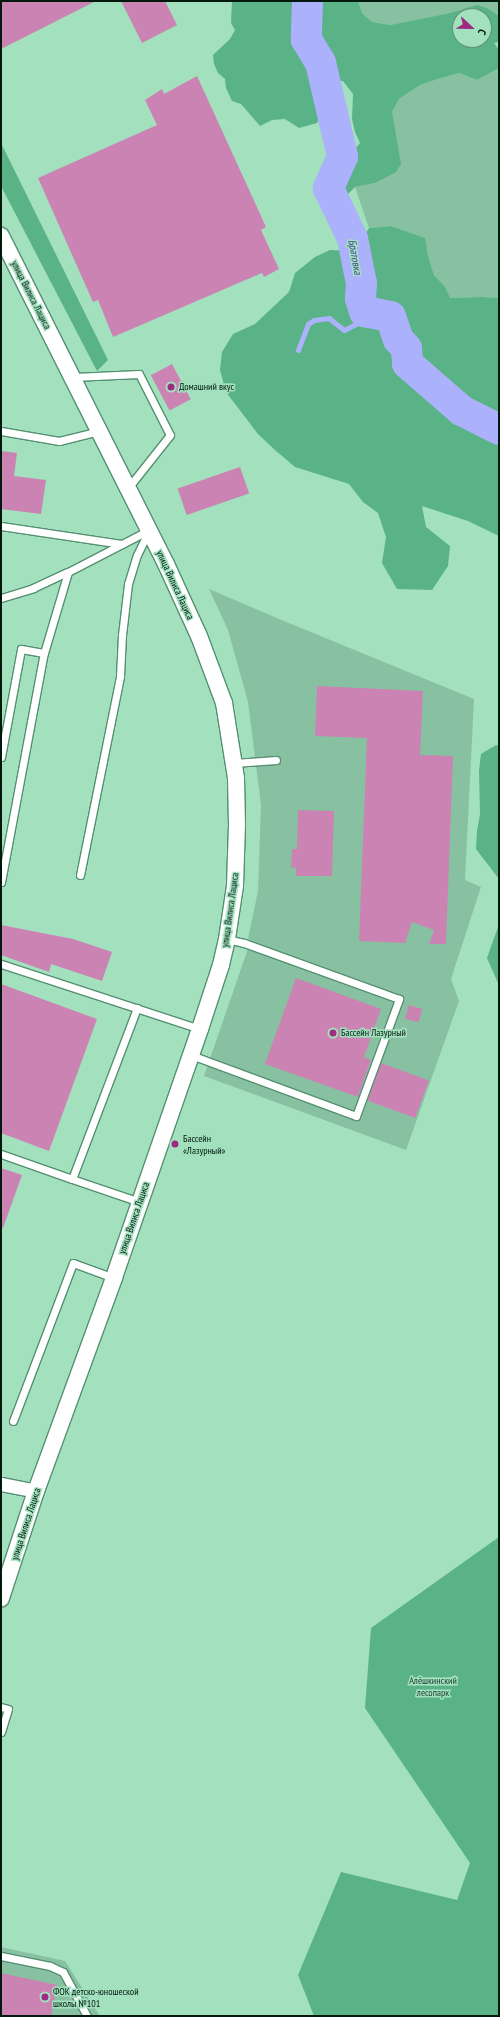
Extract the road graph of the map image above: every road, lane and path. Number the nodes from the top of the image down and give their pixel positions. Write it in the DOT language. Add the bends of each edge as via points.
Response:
graph roads {
  1 [pos="1,236"];
  2 [pos="73,377"];
  3 [pos="1,431"];
  4 [pos="99,431"];
  5 [pos="128,488"];
  6 [pos="1,526"];
  7 [pos="149,530"];
  8 [pos="122,544"];
  9 [pos="68,572"];
  10 [pos="1,598"];
  11 [pos="44,653"];
  12 [pos="1,756"];
  13 [pos="276,760"];
  14 [pos="234,764"];
  15 [pos="80,875"];
  16 [pos="1,882"];
  17 [pos="227,939"];
  18 [pos="1,964"];
  19 [pos="137,1008"];
  20 [pos="200,1029"];
  21 [pos="190,1055"];
  22 [pos="1,1154"];
  23 [pos="72,1179"];
  24 [pos="140,1202"];
  25 [pos="114,1278"];
  26 [pos="13,1421"];
  27 [pos="1,1484"];
  28 [pos="36,1492"];
  29 [pos="1,1598"];
  30 [pos="1,1707"];
  31 [pos="1,1732"];
  32 [pos="1,1956"];
  33 [pos="87,2016"];
  1 -- 2 [label="street, улица Вилиса Лациса"];
  2 -- 4 [label="street, улица Вилиса Лациса"];
  2 -- 5 [label="lane" via="139,374 170,435"];
  3 -- 4 [label="lane" via="59,441"];
  4 -- 5 [label="street, улица Вилиса Лациса"];
  5 -- 7 [label="street, улица Вилиса Лациса"];
  6 -- 8 [label="lane"];
  7 -- 8 [label="lane"];
  7 -- 14 [label="street, улица Вилиса Лациса" via="199,636 224,702"];
  7 -- 15 [label="lane" via="136,555 128,584 120,676"];
  8 -- 9 [label="lane"];
  9 -- 10 [label="lane" via="33,588"];
  9 -- 11 [label="lane"];
  11 -- 12 [label="lane" via="21,649"];
  11 -- 16 [label="lane"];
  13 -- 14 [label="lane"];
  14 -- 17 [label="street, улица Вилиса Лациса" via="237,825 235,886"];
  17 -- 20 [label="street, улица Вилиса Лациса"];
  17 -- 21 [label="lane" via="399,999 356,1116"];
  18 -- 19 [label="lane"];
  19 -- 20 [label="lane"];
  19 -- 23 [label="lane"];
  20 -- 21 [label="street, улица Вилиса Лациса"];
  21 -- 24 [label="street, улица Вилиса Лациса"];
  22 -- 23 [label="lane"];
  23 -- 24 [label="lane"];
  24 -- 25 [label="street, улица Вилиса Лациса"];
  25 -- 26 [label="lane" via="73,1263"];
  25 -- 28 [label="street, улица Вилиса Лациса"];
  27 -- 28 [label="street"];
  28 -- 29 [label="street, улица Вилиса Лациса"];
  30 -- 31 [label="lane" via="8,1709"];
  32 -- 33 [label="lane" via="50,1966 63,1972"];
}
